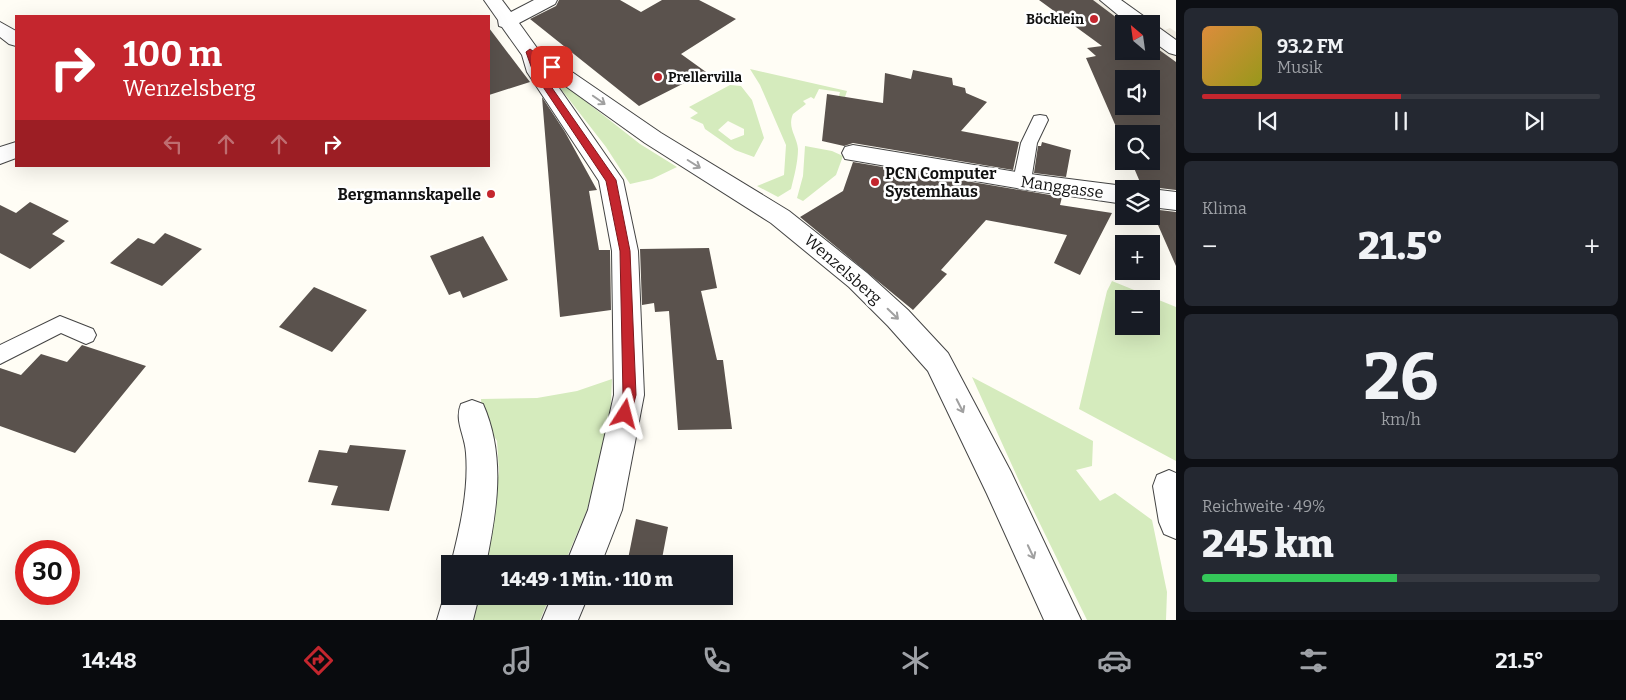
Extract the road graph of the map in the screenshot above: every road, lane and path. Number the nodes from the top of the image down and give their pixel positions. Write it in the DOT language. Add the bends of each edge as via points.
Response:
graph roads {
  1 [pos="493,0"];
  2 [pos="548,0"];
  3 [pos="1109,0"];
  4 [pos="1130,15"];
  5 [pos="506,22"];
  6 [pos="0,28"];
  7 [pos="1160,37"];
  8 [pos="15,39"];
  9 [pos="1176,49"];
  10 [pos="530,52"];
  11 [pos="1040,120"];
  12 [pos="15,150"];
  13 [pos="853,152"];
  14 [pos="0,156"];
  15 [pos="1022,181"];
  16 [pos="1115,194"];
  17 [pos="1160,199"];
  18 [pos="1176,201"];
  19 [pos="86,335"];
  20 [pos="0,355"];
  21 [pos="472,414"];
  22 [pos="1176,489"];
  23 [pos="1176,522"];
  24 [pos="470,555"];
  25 [pos="587,555"];
  26 [pos="459,605"];
  27 [pos="566,605"];
  28 [pos="455,620"];
  29 [pos="560,620"];
  30 [pos="1063,620"];
  1 -- 5 [label="street, Wenzelsberg"];
  2 -- 5 [label="street"];
  3 -- 4 [label="street"];
  5 -- 10 [label="street, Wenzelsberg"];
  6 -- 8 [label="street"];
  7 -- 9 [label="street"];
  10 -- 25 [label="street" via="537,72 611,180 625,251 629,395 605,510"];
  10 -- 30 [label="street, Wenzelsberg, one-way" via="653,138 780,217 858,280 898,318 938,362"];
  11 -- 15 [label="lane" via="1029,143"];
  12 -- 14 [label="street"];
  13 -- 15 [label="street, Manggasse"];
  15 -- 16 [label="street, Manggasse"];
  17 -- 18 [label="street"];
  19 -- 20 [label="lane" via="60,324"];
  21 -- 24 [label="street" via="482,452 480,513"];
  22 -- 23 [label="street" via="1169,486"];
  26 -- 28 [label="street"];
  27 -- 29 [label="street"];
}
